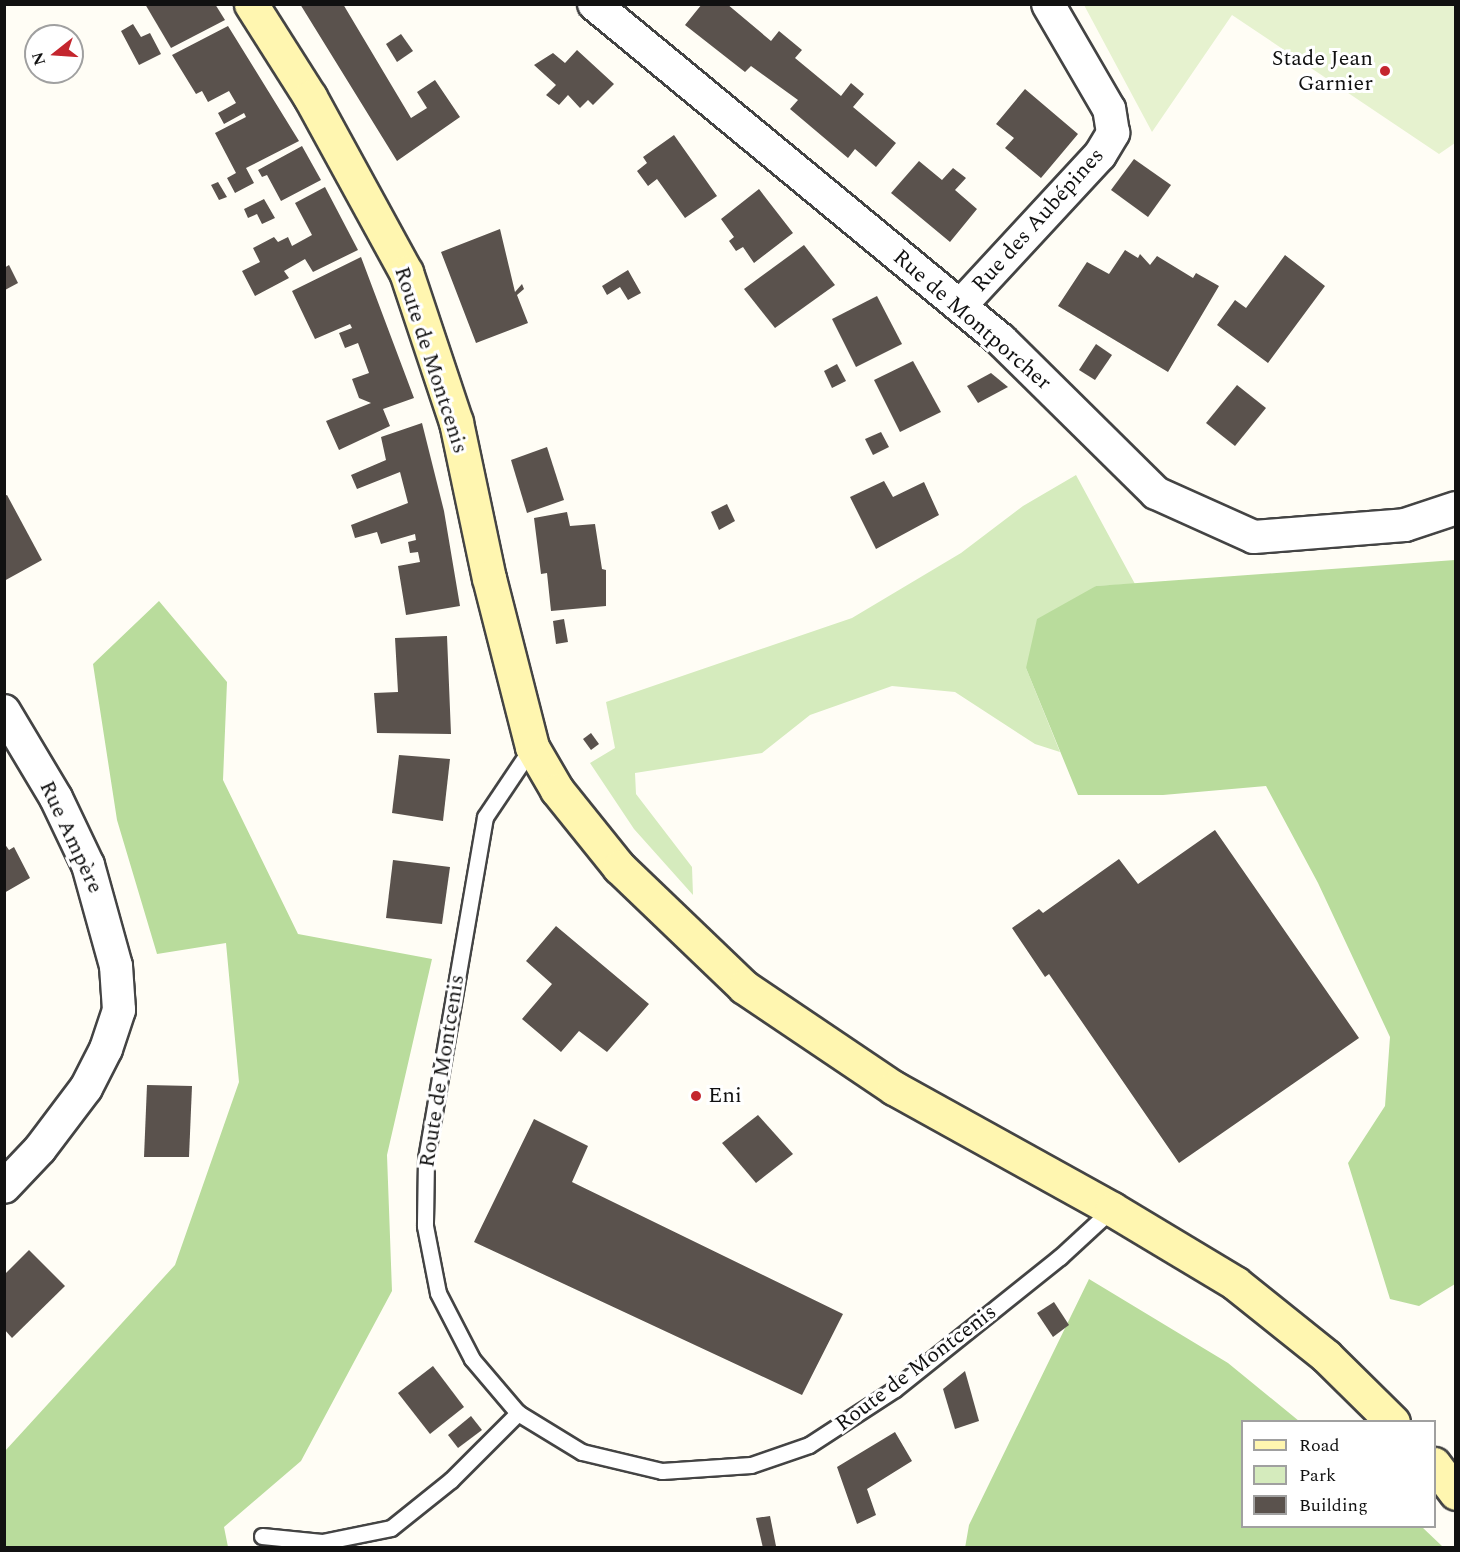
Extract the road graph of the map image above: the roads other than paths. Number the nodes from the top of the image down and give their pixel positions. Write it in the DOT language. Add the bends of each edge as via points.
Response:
graph roads {
  1 [pos="251,4"];
  2 [pos="594,4"];
  3 [pos="1048,4"];
  4 [pos="960,306"];
  5 [pos="1453,511"];
  6 [pos="4,711"];
  7 [pos="532,747"];
  8 [pos="4,1187"];
  9 [pos="1112,1209"];
  10 [pos="518,1413"];
  11 [pos="1391,1420"];
  12 [pos="1436,1467"];
  13 [pos="1455,1493"];
  14 [pos="262,1536"];
  1 -- 7 [label="main road, Route de Montcenis" via="310,97 406,272 456,422 489,578"];
  2 -- 4 [label="street, Rue de Montporcher"];
  3 -- 4 [label="street, Rue des Aubépines" via="1109,109 1113,133 1100,155"];
  4 -- 5 [label="street, Rue de Montporcher" via="1001,340 1156,493 1254,537 1405,525"];
  6 -- 8 [label="street, Rue Ampère" via="56,798 88,865 117,966 119,1010 106,1049 86,1088 40,1149"];
  7 -- 9 [label="main road, Route de Montcenis" via="557,789 619,867 744,987 894,1088"];
  7 -- 10 [label="lane, Route de Montcenis" via="485,817 426,1159 425,1226 438,1293 472,1359"];
  9 -- 10 [label="lane, Route de Montcenis" via="1060,1257 895,1389 809,1445 751,1465 662,1471 582,1452"];
  9 -- 11 [label="main road, Route de Montcenis" via="1235,1283 1326,1356"];
  10 -- 14 [label="lane" via="451,1480 391,1528 322,1542"];
  12 -- 13 [label="main road"];
}
